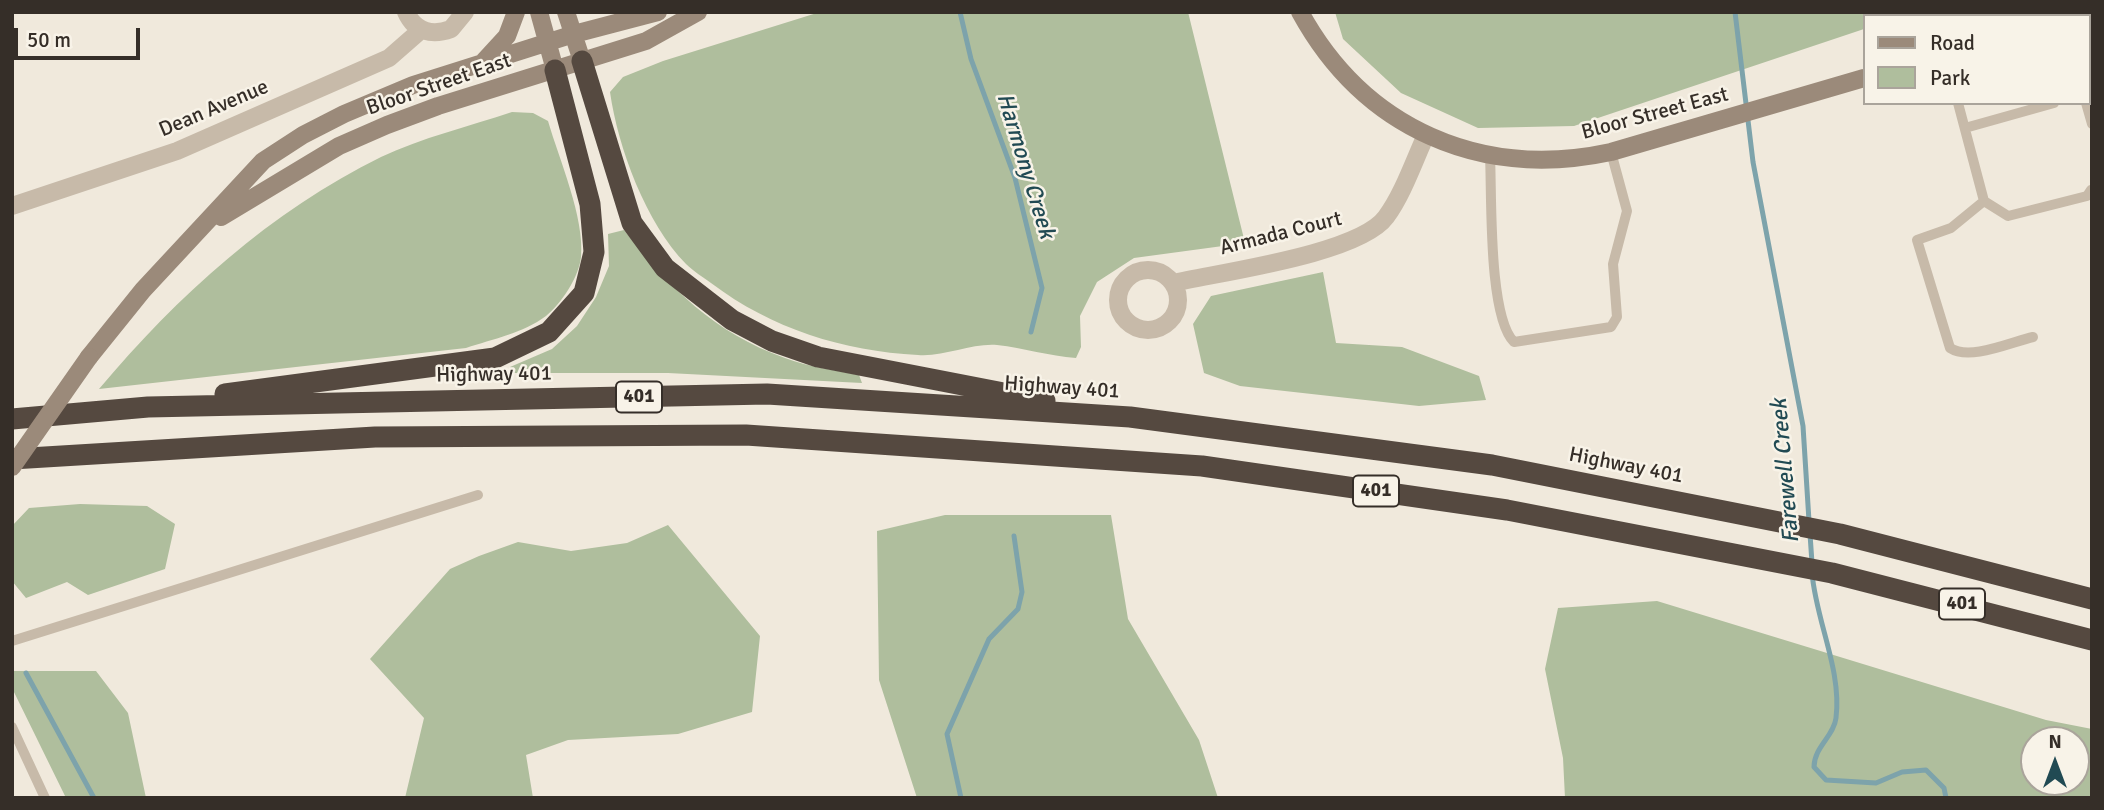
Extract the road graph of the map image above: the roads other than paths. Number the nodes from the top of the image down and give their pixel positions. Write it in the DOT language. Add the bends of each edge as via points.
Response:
graph roads {
  1 [pos="406,12"];
  2 [pos="465,12"];
  3 [pos="516,12"];
  4 [pos="539,12"];
  5 [pos="566,12"];
  6 [pos="658,12"];
  7 [pos="698,12"];
  8 [pos="1300,12"];
  9 [pos="421,30"];
  10 [pos="575,34"];
  11 [pos="548,42"];
  12 [pos="582,61"];
  13 [pos="481,64"];
  14 [pos="555,70"];
  15 [pos="1862,79"];
  16 [pos="1959,105"];
  17 [pos="2047,105"];
  18 [pos="2087,105"];
  19 [pos="2092,124"];
  20 [pos="1965,128"];
  21 [pos="1426,135"];
  22 [pos="1611,152"];
  23 [pos="1490,156"];
  24 [pos="2091,190"];
  25 [pos="1984,201"];
  26 [pos="12,206"];
  27 [pos="205,226"];
  28 [pos="1173,283"];
  29 [pos="2033,337"];
  30 [pos="148,407"];
  31 [pos="1130,417"];
  32 [pos="12,419"];
  33 [pos="12,459"];
  34 [pos="12,467"];
  35 [pos="478,495"];
  36 [pos="2092,599"];
  37 [pos="2092,640"];
  38 [pos="12,641"];
  39 [pos="12,727"];
  40 [pos="45,798"];
  1 -- 9 [label="street"];
  2 -- 9 [label="street" via="451,29 441,33"];
  3 -- 13 [label="main road" via="507,36"];
  4 -- 11 [label="main road"];
  5 -- 10 [label="main road"];
  6 -- 10 [label="main road, Bloor Street East"];
  7 -- 12 [label="main road, Bloor Street East" via="646,41"];
  8 -- 21 [label="main road, Bloor Street East" via="1350,83"];
  9 -- 26 [label="street, Dean Avenue" via="389,58 190,146"];
  10 -- 11 [label="main road, Bloor Street East"];
  10 -- 12 [label="main road"];
  11 -- 13 [label="main road, Bloor Street East"];
  11 -- 14 [label="main road"];
  12 -- 14 [label="main road, Bloor Street East"];
  12 -- 31 [label="highway" via="632,223 665,268 732,320 772,341 818,356"];
  13 -- 27 [label="main road, Bloor Street East" via="413,85 303,135 263,161"];
  14 -- 27 [label="main road, Bloor Street East" via="387,125 340,146"];
  14 -- 30 [label="highway" via="590,204 594,252 584,293 549,332 495,358"];
  15 -- 22 [label="main road, Bloor Street East"];
  16 -- 20 [label="lane"];
  17 -- 20 [label="lane"];
  18 -- 19 [label="lane"];
  20 -- 25 [label="lane"];
  21 -- 23 [label="main road, Bloor Street East"];
  21 -- 28 [label="street, Armada Court" via="1385,218 1362,237"];
  22 -- 23 [label="main road, Bloor Street East" via="1555,161"];
  22 -- 23 [label="lane" via="1627,211 1613,264 1617,317 1611,327 1514,342 1507,334 1495,279"];
  24 -- 25 [label="lane" via="2087,196 2008,216"];
  25 -- 29 [label="lane" via="1951,228 1917,240 1950,348 1956,352 1979,350"];
  27 -- 34 [label="main road, Bloor Street East, bridge" via="143,290 89,357"];
  30 -- 31 [label="highway, Highway 401 / 401" via="767,394"];
  30 -- 32 [label="highway, Highway 401 / 401"];
  31 -- 36 [label="highway, Highway 401 / 401" via="1492,466 1768,518"];
  33 -- 37 [label="highway, 401" via="374,437 759,436 1202,466 1507,510 1832,573"];
  35 -- 38 [label="lane"];
  39 -- 40 [label="lane"];
}
